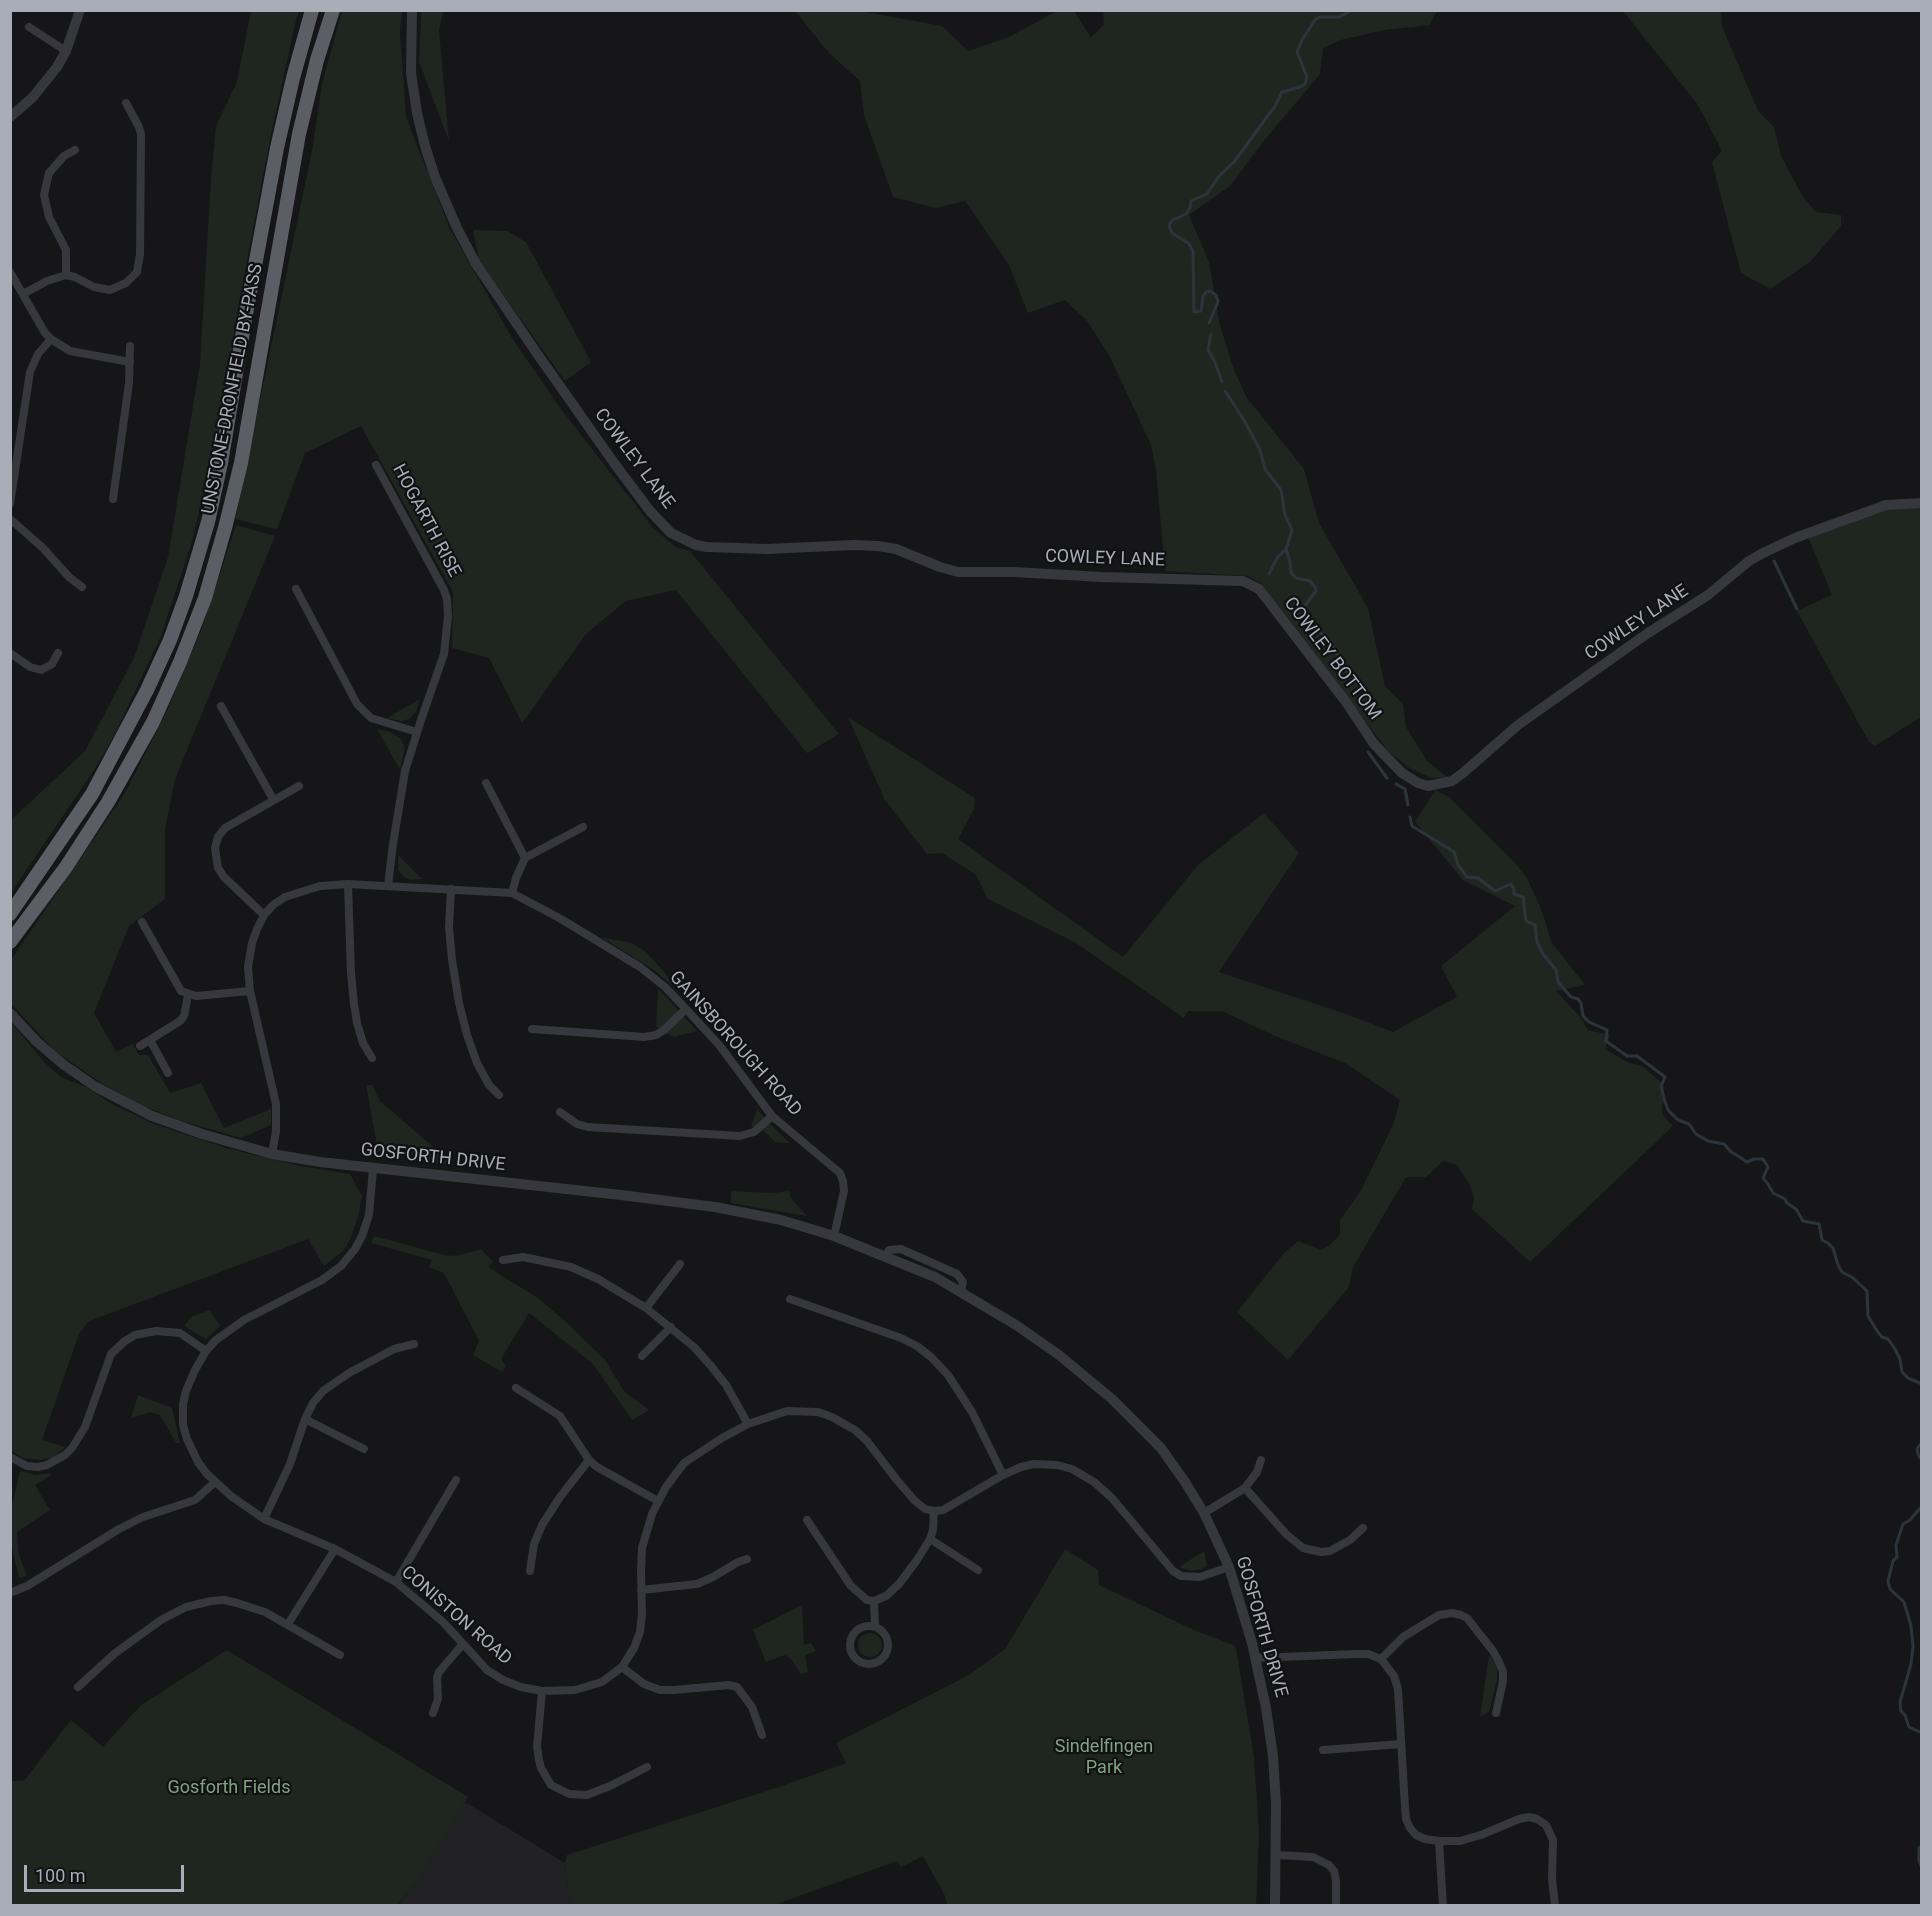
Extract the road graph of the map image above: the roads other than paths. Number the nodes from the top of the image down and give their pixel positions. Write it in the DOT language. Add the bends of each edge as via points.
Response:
graph roads {
  1 [pos="80,10"];
  2 [pos="312,10"];
  3 [pos="333,10"];
  4 [pos="412,10"];
  5 [pos="29,27"];
  6 [pos="66,51"];
  7 [pos="126,103"];
  8 [pos="10,117"];
  9 [pos="75,150"];
  10 [pos="10,272"];
  11 [pos="66,275"];
  12 [pos="23,294"];
  13 [pos="51,339"];
  14 [pos="130,346"];
  15 [pos="130,362"];
  16 [pos="376,465"];
  17 [pos="113,500"];
  18 [pos="1922,502"];
  19 [pos="10,504"];
  20 [pos="10,519"];
  21 [pos="1243,581"];
  22 [pos="81,587"];
  23 [pos="296,589"];
  24 [pos="10,653"];
  25 [pos="58,653"];
  26 [pos="222,706"];
  27 [pos="417,732"];
  28 [pos="1390,761"];
  29 [pos="486,783"];
  30 [pos="299,786"];
  31 [pos="273,799"];
  32 [pos="583,827"];
  33 [pos="525,858"];
  34 [pos="348,884"];
  35 [pos="388,886"];
  36 [pos="451,889"];
  37 [pos="512,893"];
  38 [pos="10,914"];
  39 [pos="264,915"];
  40 [pos="142,922"];
  41 [pos="10,942"];
  42 [pos="250,991"];
  43 [pos="188,995"];
  44 [pos="686,1009"];
  45 [pos="10,1014"];
  46 [pos="532,1029"];
  47 [pos="150,1040"];
  48 [pos="140,1046"];
  49 [pos="372,1058"];
  50 [pos="168,1073"];
  51 [pos="499,1095"];
  52 [pos="560,1112"];
  53 [pos="772,1116"];
  54 [pos="272,1154"];
  55 [pos="373,1169"];
  56 [pos="834,1236"];
  57 [pos="503,1260"];
  58 [pos="680,1264"];
  59 [pos="790,1299"];
  60 [pos="646,1308"];
  61 [pos="671,1327"];
  62 [pos="414,1344"];
  63 [pos="206,1351"];
  64 [pos="642,1356"];
  65 [pos="516,1388"];
  66 [pos="305,1419"];
  67 [pos="748,1424"];
  68 [pos="364,1449"];
  69 [pos="10,1457"];
  70 [pos="589,1460"];
  71 [pos="1261,1460"];
  72 [pos="1003,1475"];
  73 [pos="456,1480"];
  74 [pos="215,1482"];
  75 [pos="1245,1488"];
  76 [pos="658,1501"];
  77 [pos="934,1511"];
  78 [pos="1204,1513"];
  79 [pos="264,1518"];
  80 [pos="807,1520"];
  81 [pos="1363,1528"];
  82 [pos="930,1539"];
  83 [pos="335,1549"];
  84 [pos="747,1559"];
  85 [pos="1229,1567"];
  86 [pos="978,1570"];
  87 [pos="530,1571"];
  88 [pos="396,1582"];
  89 [pos="641,1590"];
  90 [pos="10,1593"];
  91 [pos="874,1601"];
  92 [pos="288,1624"];
  93 [pos="874,1626"];
  94 [pos="462,1645"];
  95 [pos="340,1655"];
  96 [pos="1256,1658"];
  97 [pos="1381,1659"];
  98 [pos="622,1667"];
  99 [pos="78,1687"];
  100 [pos="542,1691"];
  101 [pos="433,1713"];
  102 [pos="1496,1713"];
  103 [pos="762,1735"];
  104 [pos="1401,1744"];
  105 [pos="1323,1750"];
  106 [pos="646,1767"];
  107 [pos="1439,1841"];
  108 [pos="1277,1855"];
  109 [pos="1275,1905"];
  110 [pos="1336,1905"];
  111 [pos="1443,1905"];
  112 [pos="1555,1905"];
  1 -- 6 [label="street"];
  2 -- 38 [label="highway, UNSTONE-DRONFIELD BY-PASS" via="277,148 221,463 186,596 147,690 92,794"];
  3 -- 41 [label="highway, UNSTONE-DRONFIELD BY-PASS" via="299,134 241,463 206,598 153,722 108,802"];
  4 -- 21 [label="street, COWLEY LANE" via="411,73 417,113 424,146 457,228 476,264 536,352 614,463 671,533 707,547 878,546 897,549 958,572"];
  5 -- 6 [label="street"];
  6 -- 8 [label="street" via="47,81"];
  7 -- 11 [label="street" via="141,134 140,265 132,279 110,290"];
  9 -- 11 [label="street" via="49,173 44,195 48,216 66,250"];
  10 -- 12 [label="street"];
  11 -- 12 [label="street" via="46,280"];
  12 -- 13 [label="street"];
  13 -- 15 [label="street" via="70,351"];
  13 -- 19 [label="street" via="30,372"];
  14 -- 15 [label="street"];
  15 -- 17 [label="street"];
  16 -- 27 [label="street, HOGARTH RISE" via="447,599 444,654"];
  18 -- 28 [label="street, COWLEY LANE" via="1886,505 1783,542 1756,557 1708,595 1518,725 1452,781 1428,786 1418,783"];
  20 -- 22 [label="street"];
  21 -- 28 [label="street, COWLEY BOTTOM" via="1259,589"];
  23 -- 27 [label="street" via="357,704 371,718"];
  24 -- 25 [label="street" via="42,670 52,664"];
  26 -- 31 [label="street"];
  27 -- 35 [label="street, HOGARTH RISE" via="398,807"];
  29 -- 33 [label="street"];
  30 -- 31 [label="street"];
  31 -- 39 [label="street" via="225,828 215,848 218,868 224,877"];
  32 -- 33 [label="street"];
  33 -- 37 [label="street"];
  34 -- 35 [label="street, GAINSBOROUGH ROAD"];
  34 -- 39 [label="street, GAINSBOROUGH ROAD" via="303,890 285,897"];
  34 -- 49 [label="street" via="354,1004 363,1043"];
  35 -- 36 [label="street, GAINSBOROUGH ROAD"];
  36 -- 37 [label="street, GAINSBOROUGH ROAD"];
  36 -- 51 [label="street" via="449,927 459,1003 477,1063"];
  37 -- 44 [label="street, GAINSBOROUGH ROAD" via="640,967"];
  39 -- 42 [label="street, GAINSBOROUGH ROAD" via="249,956"];
  40 -- 43 [label="street" via="181,991"];
  42 -- 43 [label="street"];
  42 -- 54 [label="street, GAINSBOROUGH ROAD" via="276,1104"];
  43 -- 47 [label="street" via="180,1021"];
  44 -- 46 [label="street" via="664,1030 644,1037"];
  44 -- 53 [label="street, GAINSBOROUGH ROAD" via="720,1046"];
  45 -- 54 [label="street, GOSFORTH DRIVE" via="64,1065 109,1095 152,1116"];
  47 -- 48 [label="street"];
  47 -- 50 [label="street"];
  52 -- 53 [label="street" via="577,1124 588,1126 740,1136 754,1132"];
  53 -- 56 [label="street, GAINSBOROUGH ROAD" via="840,1173 844,1191"];
  54 -- 55 [label="street, GOSFORTH DRIVE"];
  55 -- 56 [label="street, GOSFORTH DRIVE" via="715,1207"];
  55 -- 63 [label="street, CONISTON ROAD" via="369,1215 348,1258 322,1280 223,1333"];
  56 -- 78 [label="street, GOSFORTH DRIVE" via="886,1255 962,1291 1059,1355 1112,1399 1161,1448"];
  57 -- 60 [label="street" via="523,1257 570,1267"];
  58 -- 60 [label="street"];
  59 -- 72 [label="street" via="886,1332 931,1357 948,1375 972,1413"];
  60 -- 61 [label="street"];
  61 -- 64 [label="street"];
  61 -- 67 [label="street" via="711,1366"];
  62 -- 66 [label="street" via="394,1349 335,1381 313,1403"];
  63 -- 69 [label="street" via="180,1333 161,1330 135,1335 111,1354 85,1427 65,1455 38,1467"];
  63 -- 74 [label="street, CONISTON ROAD" via="186,1391 182,1412 192,1452"];
  65 -- 70 [label="street" via="560,1416"];
  66 -- 68 [label="street"];
  66 -- 79 [label="street" via="290,1464"];
  67 -- 76 [label="street, CONISTON ROAD" via="684,1463"];
  67 -- 77 [label="street, CONISTON ROAD" via="787,1411 804,1410 832,1417 867,1441 915,1501"];
  70 -- 76 [label="street" via="605,1473"];
  70 -- 87 [label="street" via="542,1525"];
  71 -- 75 [label="street"];
  72 -- 77 [label="street" via="944,1510"];
  72 -- 85 [label="street" via="1044,1463 1072,1469 1112,1498 1180,1576 1200,1577"];
  73 -- 88 [label="street"];
  74 -- 79 [label="street, CONISTON ROAD"];
  74 -- 90 [label="street" via="195,1500 119,1529"];
  75 -- 78 [label="street"];
  75 -- 81 [label="street" via="1303,1548 1330,1551"];
  76 -- 89 [label="street, CONISTON ROAD" via="642,1548"];
  77 -- 82 [label="street"];
  78 -- 85 [label="street, GOSFORTH DRIVE"];
  79 -- 83 [label="street, CONISTON ROAD"];
  80 -- 91 [label="street" via="851,1586"];
  82 -- 86 [label="street"];
  82 -- 91 [label="street" via="899,1584"];
  83 -- 88 [label="street, CONISTON ROAD"];
  83 -- 92 [label="street"];
  84 -- 89 [label="street" via="697,1584"];
  85 -- 96 [label="street, GOSFORTH DRIVE"];
  88 -- 94 [label="street, CONISTON ROAD" via="443,1622"];
  89 -- 98 [label="street, CONISTON ROAD" via="640,1632"];
  91 -- 93 [label="street"];
  92 -- 95 [label="street"];
  92 -- 99 [label="street" via="265,1612 224,1600 196,1604 161,1620"];
  93 -- 93 [label="street" via="885,1634 888,1647 883,1659 865,1664 854,1658 851,1638 860,1628"];
  94 -- 100 [label="street, CONISTON ROAD" via="503,1680"];
  94 -- 101 [label="street" via="439,1672 438,1700"];
  96 -- 97 [label="street" via="1368,1654"];
  96 -- 108 [label="street, GOSFORTH DRIVE" via="1273,1756"];
  97 -- 102 [label="street" via="1403,1637 1439,1615 1461,1615 1494,1651 1503,1672"];
  97 -- 104 [label="street" via="1398,1689"];
  98 -- 100 [label="street, CONISTON ROAD" via="587,1688"];
  98 -- 103 [label="street" via="644,1684 660,1690 737,1687 752,1707"];
  100 -- 106 [label="street" via="537,1747 540,1768 551,1785 569,1794 586,1795"];
  104 -- 105 [label="street"];
  104 -- 107 [label="street" via="1406,1819 1416,1835"];
  107 -- 111 [label="street"];
  107 -- 112 [label="street" via="1472,1839 1519,1819 1537,1819 1546,1825 1552,1840"];
  108 -- 109 [label="street, GOSFORTH DRIVE"];
  108 -- 110 [label="street" via="1313,1857 1329,1865 1336,1880"];
}
